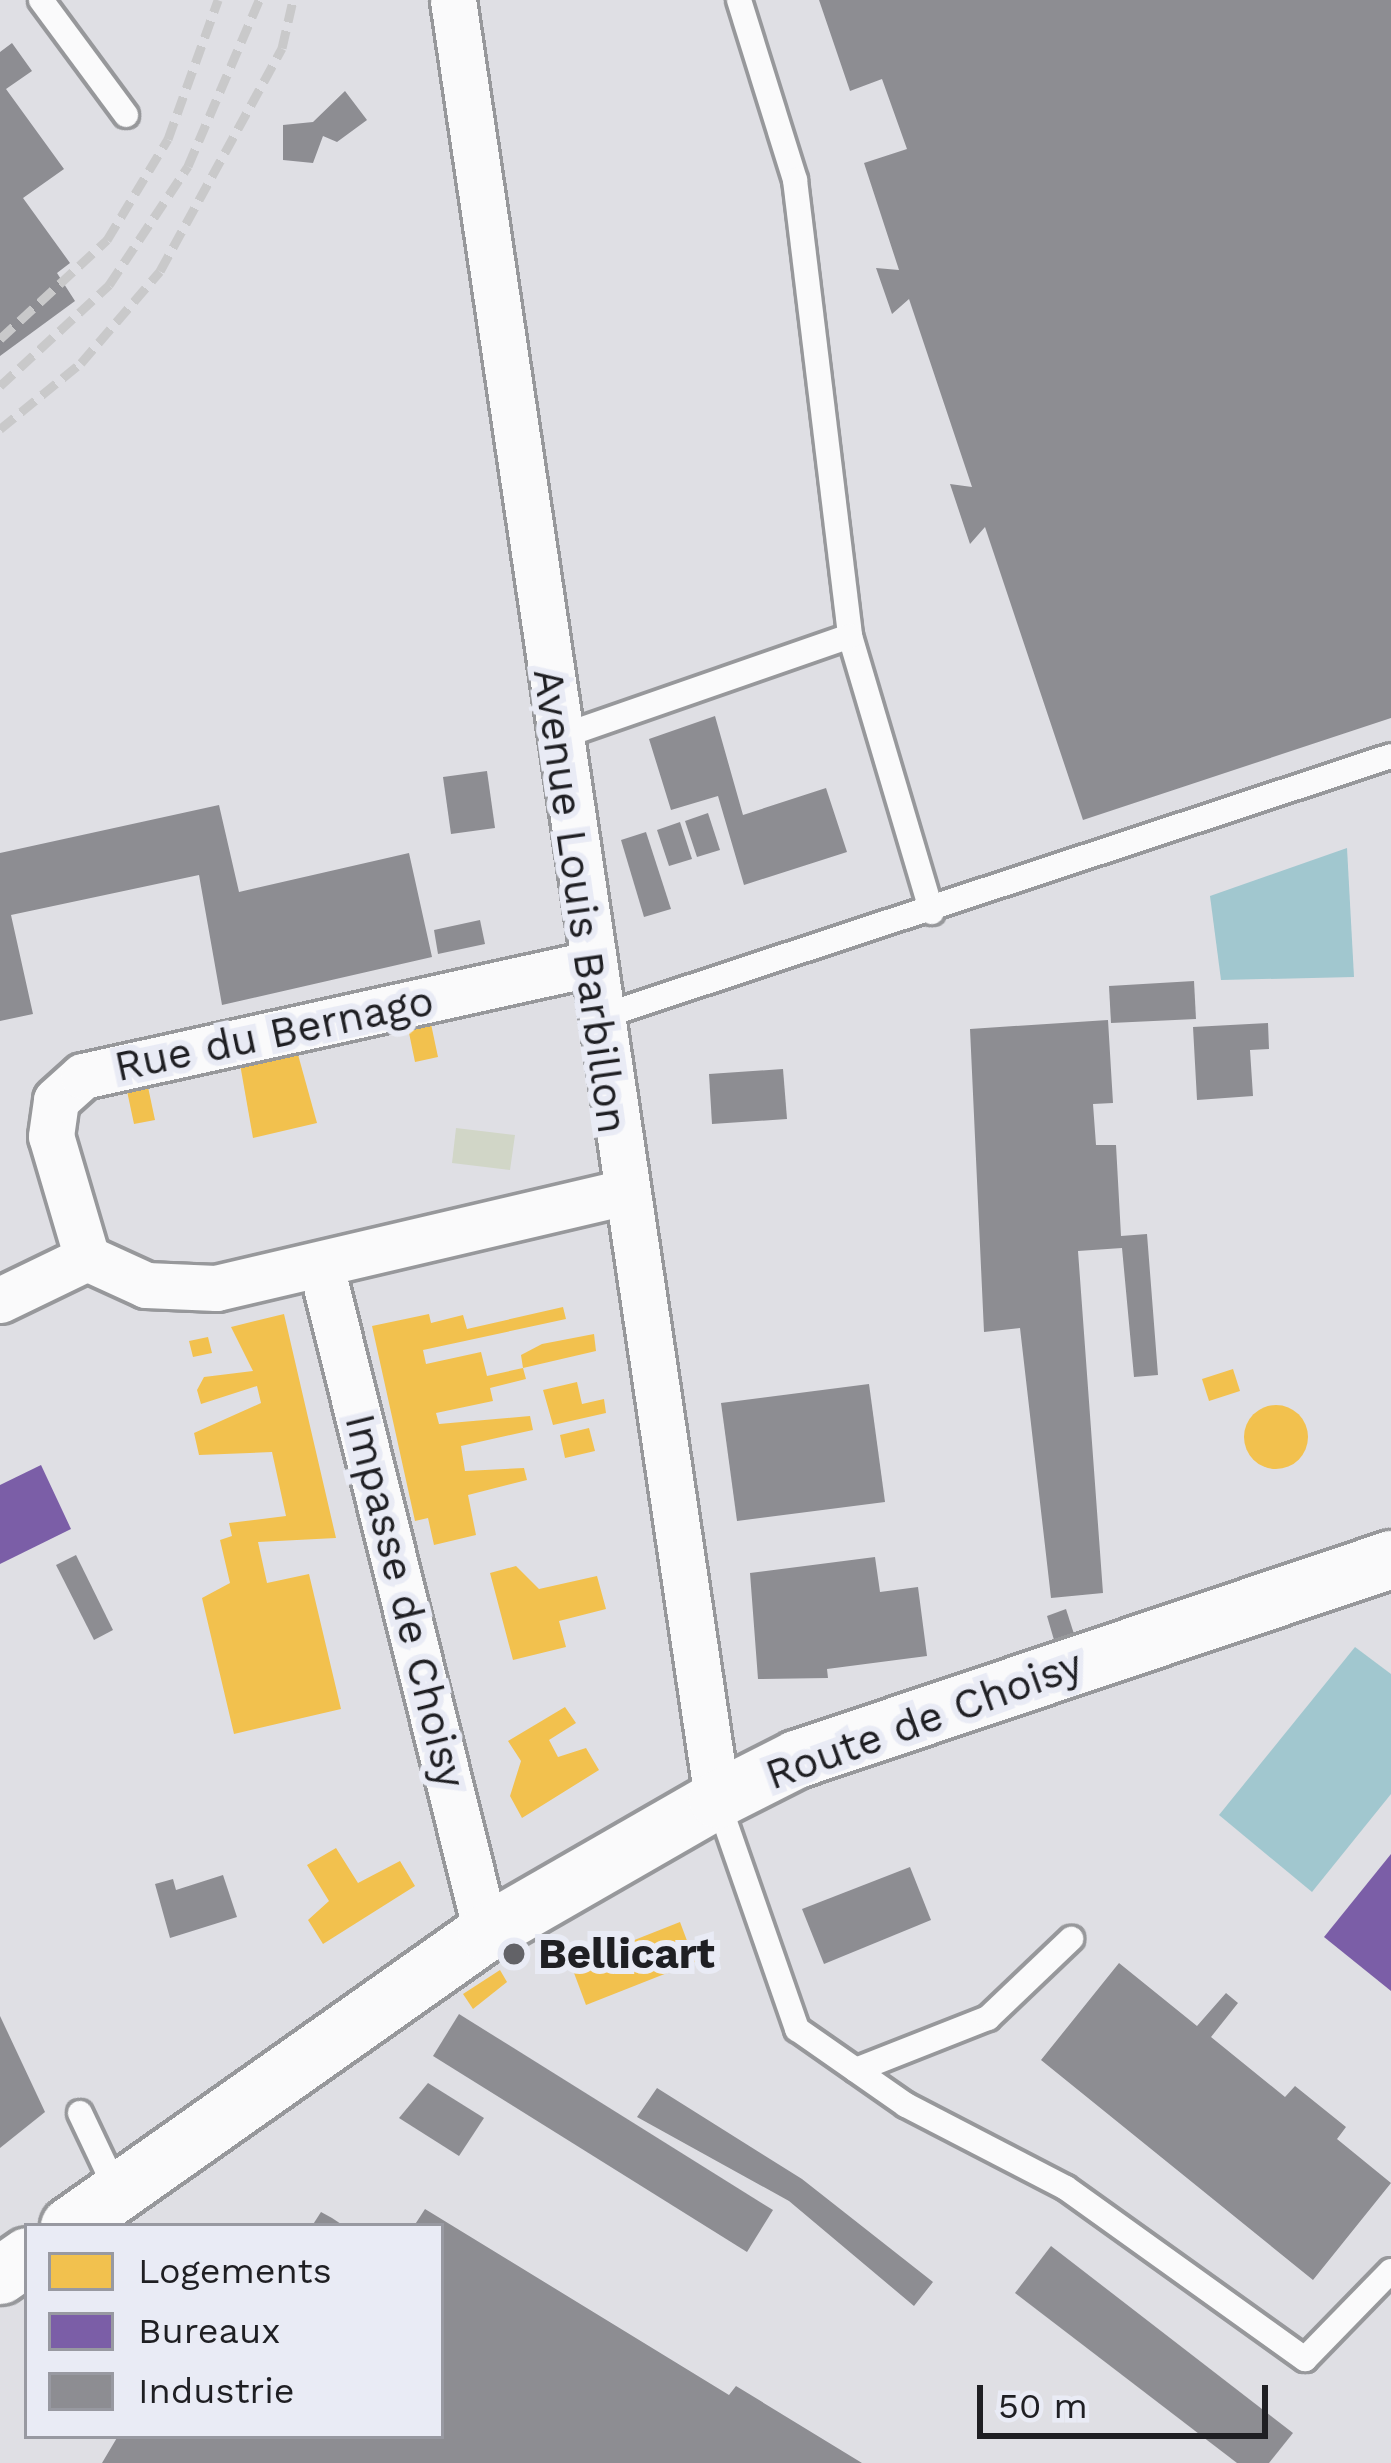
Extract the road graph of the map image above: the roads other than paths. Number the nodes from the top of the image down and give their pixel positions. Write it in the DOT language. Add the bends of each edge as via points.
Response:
graph roads {
  1 [pos="41,0"];
  2 [pos="740,0"];
  3 [pos="459,2"];
  4 [pos="126,115"];
  5 [pos="850,636"];
  6 [pos="557,737"];
  7 [pos="1391,756"];
  8 [pos="932,912"];
  9 [pos="590,964"];
  10 [pos="597,1018"];
  11 [pos="620,1193"];
  12 [pos="87,1258"];
  13 [pos="322,1270"];
  14 [pos="0,1300"];
  15 [pos="1391,1559"];
  16 [pos="717,1798"];
  17 [pos="487,1932"];
  18 [pos="1071,1939"];
  19 [pos="856,2070"];
  20 [pos="80,2113"];
  21 [pos="117,2191"];
  22 [pos="72,2223"];
  23 [pos="1391,2271"];
  1 -- 4 [label="lane"];
  2 -- 5 [label="lane" via="795,180"];
  3 -- 6 [label="street, Avenue Louis Barbillon"];
  5 -- 6 [label="lane"];
  5 -- 8 [label="lane"];
  6 -- 9 [label="street, Avenue Louis Barbillon"];
  7 -- 8 [label="lane"];
  8 -- 10 [label="lane"];
  9 -- 10 [label="street, Avenue Louis Barbillon"];
  9 -- 12 [label="street, Rue du Bernago" via="82,1076 56,1100 51,1136"];
  10 -- 11 [label="street, Avenue Louis Barbillon"];
  11 -- 13 [label="street"];
  11 -- 16 [label="street, Avenue Louis Barbillon"];
  12 -- 13 [label="street" via="146,1285 216,1288"];
  12 -- 14 [label="street"];
  13 -- 17 [label="street, Impasse de Choisy"];
  15 -- 16 [label="street, Route de Choisy" via="796,1759"];
  16 -- 17 [label="street, Route de Choisy"];
  16 -- 19 [label="lane" via="797,2029"];
  17 -- 21 [label="street, Route de Choisy"];
  18 -- 19 [label="lane" via="988,2018"];
  19 -- 23 [label="lane" via="1066,2188 1305,2359"];
  20 -- 21 [label="lane"];
  21 -- 22 [label="street, Route de Choisy"];
}
